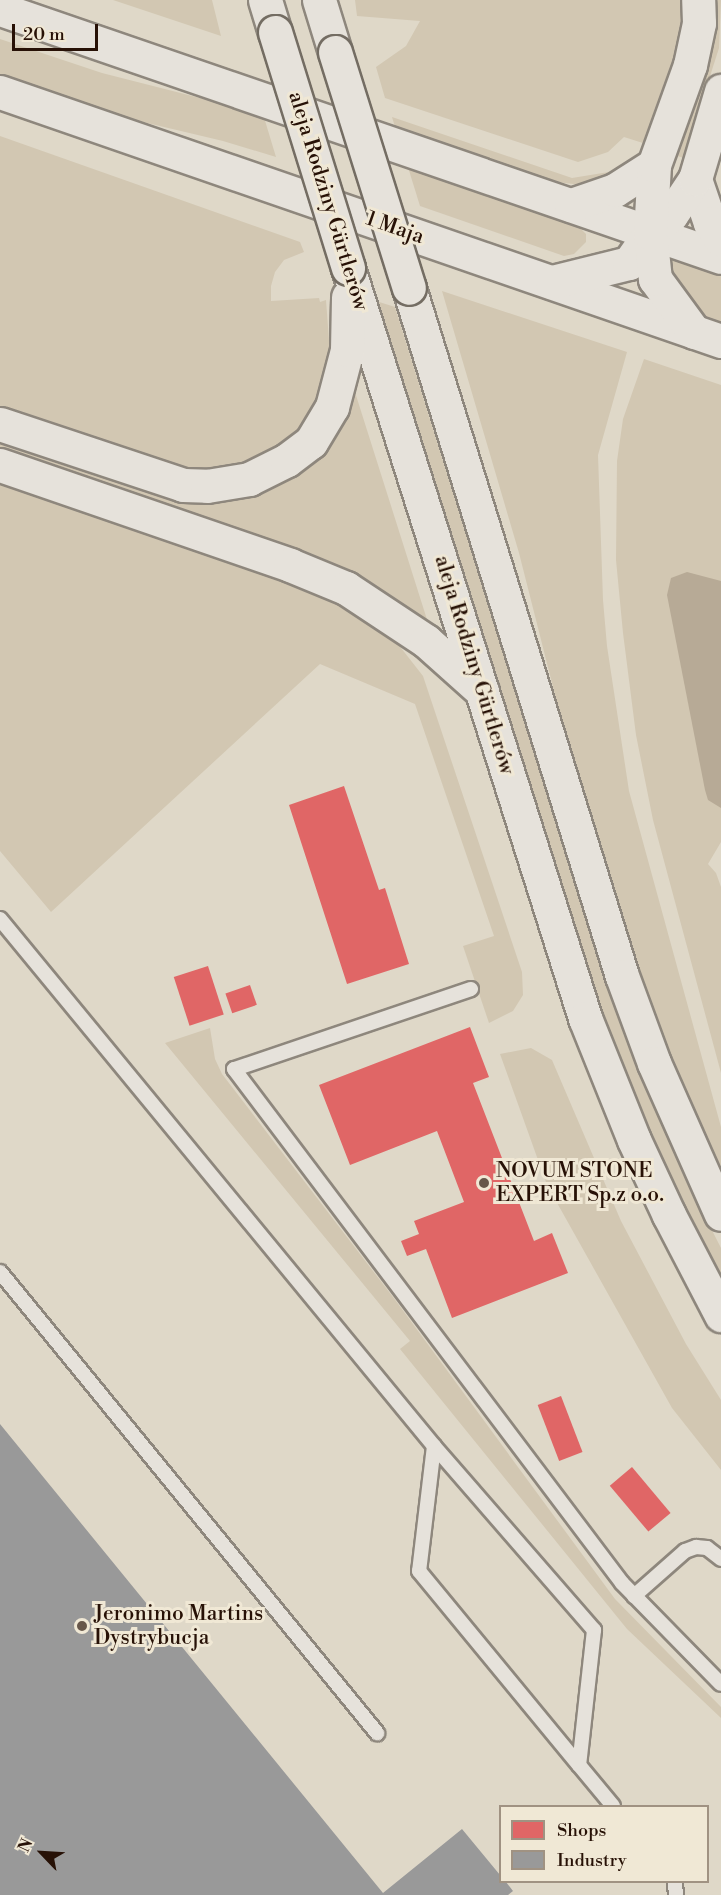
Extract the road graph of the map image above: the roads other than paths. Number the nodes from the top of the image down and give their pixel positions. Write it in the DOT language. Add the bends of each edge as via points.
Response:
graph roads {
  1 [pos="265,0"];
  2 [pos="319,0"];
  3 [pos="339,0"];
  4 [pos="698,0"];
  5 [pos="0,9"];
  6 [pos="335,52"];
  7 [pos="721,91"];
  8 [pos="0,92"];
  9 [pos="654,165"];
  10 [pos="695,179"];
  11 [pos="571,206"];
  12 [pos="650,233"];
  13 [pos="721,240"];
  14 [pos="721,257"];
  15 [pos="348,268"];
  16 [pos="552,282"];
  17 [pos="708,336"];
  18 [pos="0,424"];
  19 [pos="0,465"];
  20 [pos="483,693"];
  21 [pos="0,919"];
  22 [pos="471,989"];
  23 [pos="721,1214"];
  24 [pos="0,1272"];
  25 [pos="721,1315"];
  26 [pos="434,1446"];
  27 [pos="721,1559"];
  28 [pos="634,1596"];
  29 [pos="721,1684"];
  30 [pos="377,1733"];
  31 [pos="579,1765"];
  32 [pos="612,1805"];
  1 -- 15 [label="main road, aleja Rodziny Gürtlerów, bridge"];
  2 -- 6 [label="main road"];
  3 -- 6 [label="main road"];
  4 -- 9 [label="main road" via="699,23 690,65"];
  5 -- 11 [label="main road"];
  6 -- 23 [label="main road, bridge" via="622,976 658,1073"];
  7 -- 10 [label="main road"];
  8 -- 16 [label="main road, 1 Maja"];
  9 -- 11 [label="main road" via="615,190"];
  9 -- 12 [label="main road"];
  10 -- 12 [label="main road" via="671,215"];
  10 -- 13 [label="main road" via="710,223"];
  11 -- 12 [label="main road"];
  12 -- 14 [label="main road"];
  12 -- 16 [label="main road" via="629,263"];
  12 -- 17 [label="main road" via="655,279"];
  15 -- 18 [label="main road" via="347,350 332,407 311,442 287,460 249,479 207,486 183,485"];
  15 -- 20 [label="main road, aleja Rodziny Gürtlerów"];
  16 -- 17 [label="main road, 1 Maja"];
  19 -- 20 [label="main road" via="290,564 346,588 426,641"];
  20 -- 25 [label="main road, aleja Rodziny Gürtlerów" via="589,1028 639,1150"];
  21 -- 26 [label="lane"];
  22 -- 28 [label="lane" via="234,1069"];
  24 -- 30 [label="lane"];
  26 -- 31 [label="lane" via="419,1570"];
  26 -- 31 [label="lane" via="594,1630"];
  27 -- 28 [label="lane" via="707,1548 685,1551"];
  28 -- 29 [label="lane"];
  31 -- 32 [label="lane"];
}
